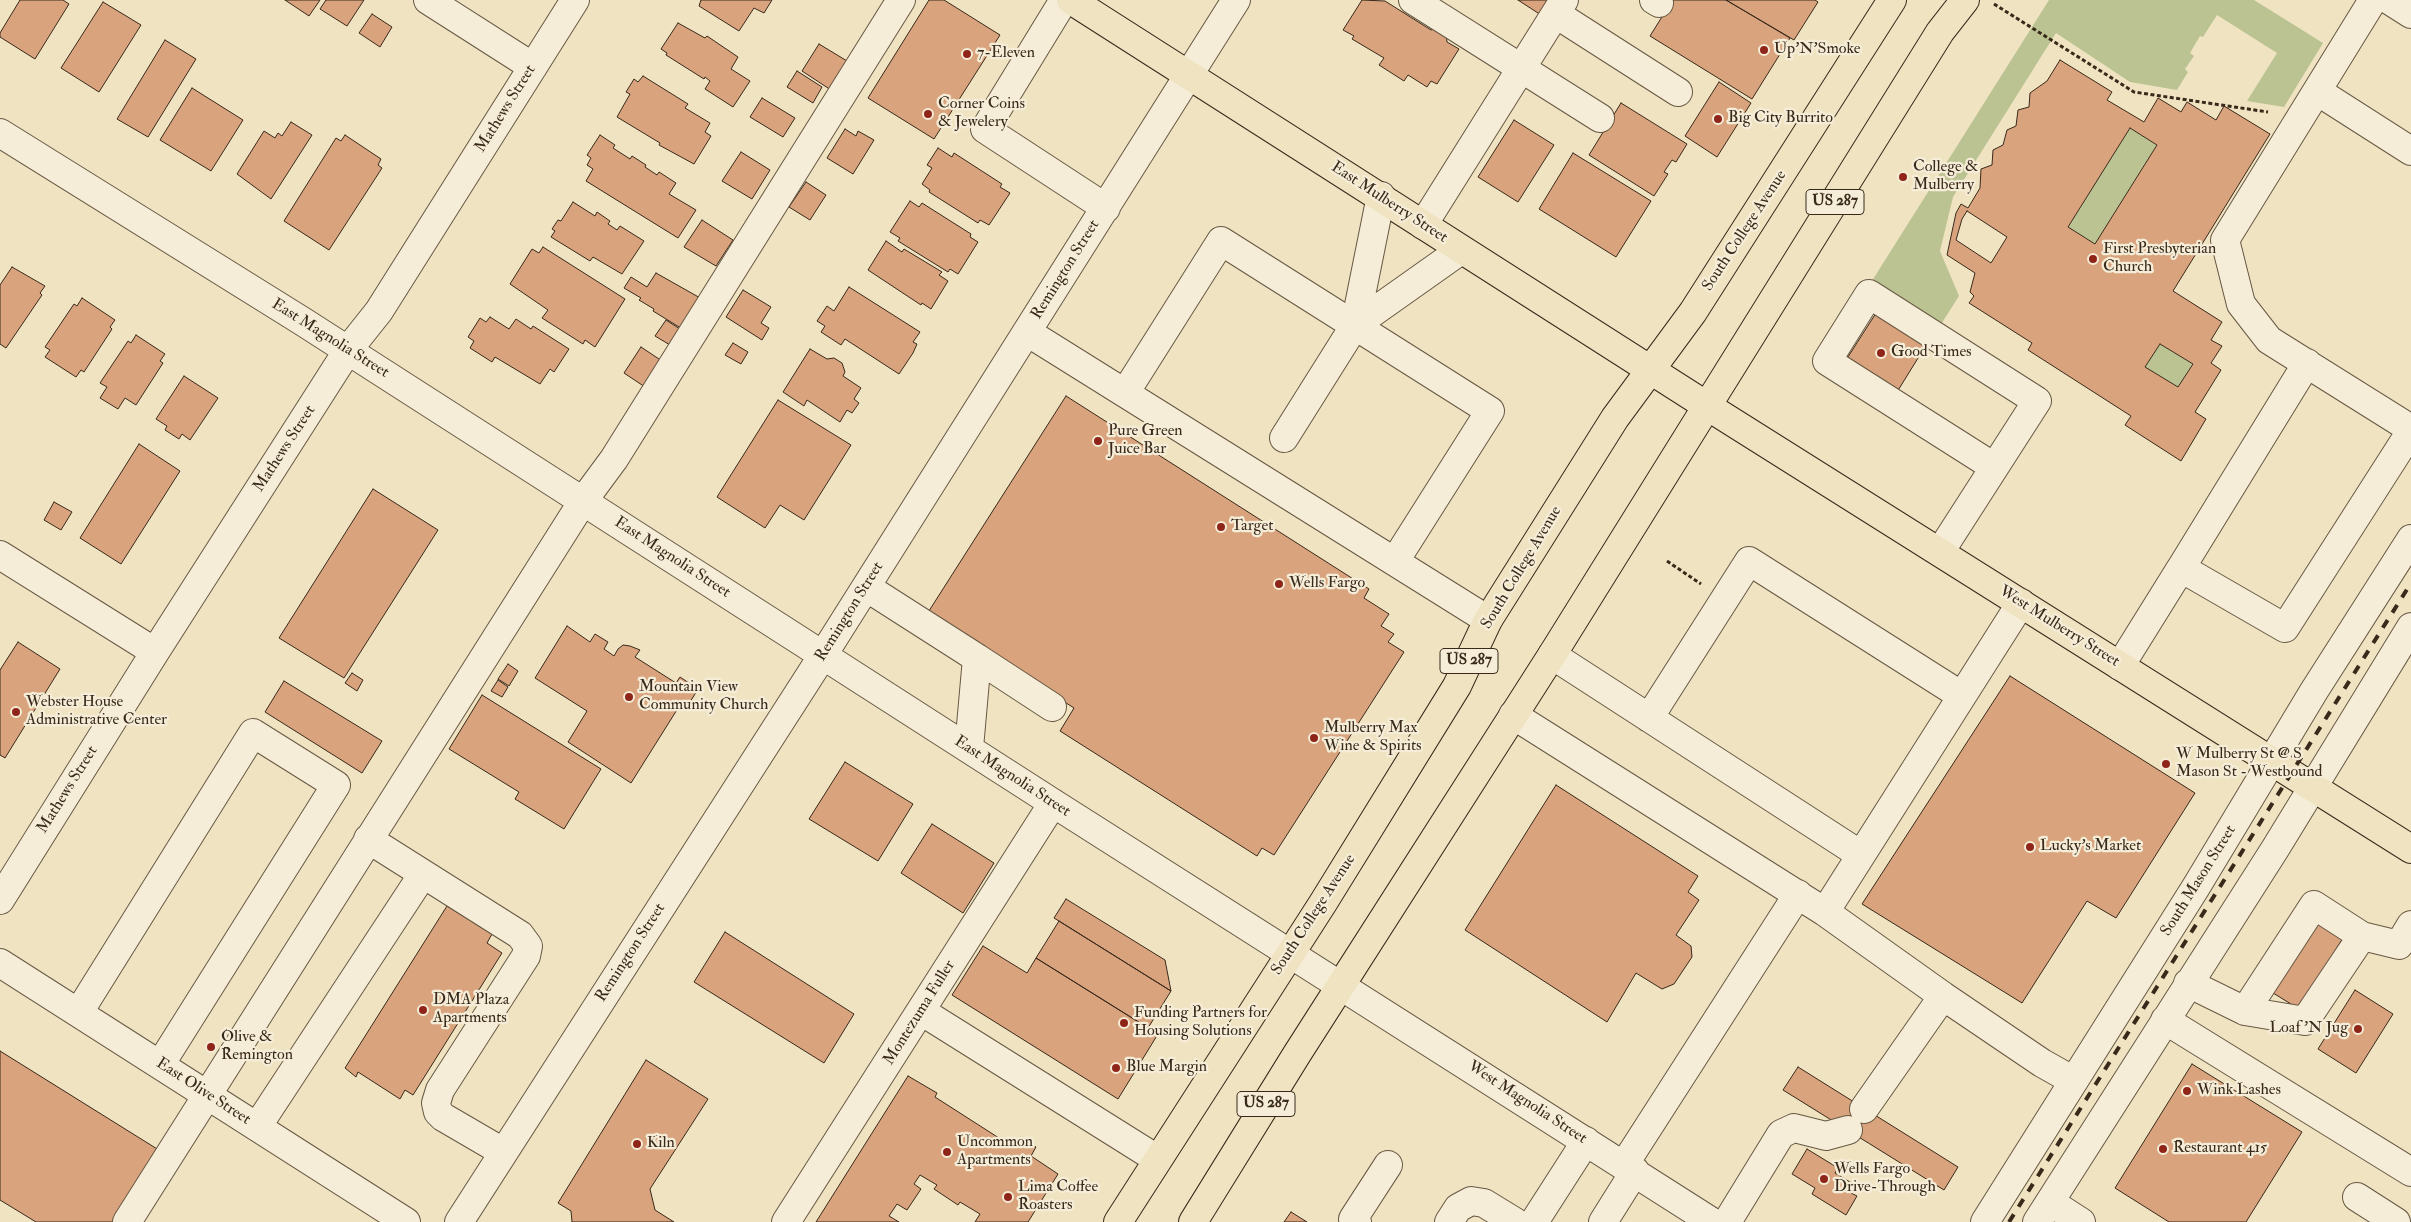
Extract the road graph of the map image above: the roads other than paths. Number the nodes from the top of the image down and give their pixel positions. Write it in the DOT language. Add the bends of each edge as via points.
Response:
graph roads {
  1 [pos="428,0"];
  2 [pos="575,0"];
  3 [pos="901,0"];
  4 [pos="1064,0"];
  5 [pos="1071,0"];
  6 [pos="1236,0"];
  7 [pos="1413,0"];
  8 [pos="1892,0"];
  9 [pos="1950,0"];
  10 [pos="1965,0"];
  11 [pos="2374,0"];
  12 [pos="2389,0"];
  13 [pos="1560,7"];
  14 [pos="2411,14"];
  15 [pos="1940,32"];
  16 [pos="533,67"];
  17 [pos="1521,68"];
  18 [pos="1189,75"];
  19 [pos="2317,91"];
  20 [pos="1678,92"];
  21 [pos="1600,118"];
  22 [pos="0,133"];
  23 [pos="2411,152"];
  24 [pos="1381,196"];
  25 [pos="1106,208"];
  26 [pos="1422,225"];
  27 [pos="1461,250"];
  28 [pos="1355,326"];
  29 [pos="1027,332"];
  30 [pos="348,350"];
  31 [pos="2307,363"];
  32 [pos="1650,369"];
  33 [pos="1125,393"];
  34 [pos="1708,406"];
  35 [pos="2411,430"];
  36 [pos="1284,438"];
  37 [pos="1994,467"];
  38 [pos="583,501"];
  39 [pos="2411,539"];
  40 [pos="1940,552"];
  41 [pos="0,555"];
  42 [pos="1395,561"];
  43 [pos="2181,568"];
  44 [pos="866,587"];
  45 [pos="2021,603"];
  46 [pos="1488,620"];
  47 [pos="2411,627"];
  48 [pos="155,652"];
  49 [pos="823,655"];
  50 [pos="1552,655"];
  51 [pos="977,658"];
  52 [pos="2120,666"];
  53 [pos="1962,696"];
  54 [pos="1052,707"];
  55 [pos="1513,716"];
  56 [pos="1649,718"];
  57 [pos="969,748"];
  58 [pos="2273,762"];
  59 [pos="2312,787"];
  60 [pos="1053,803"];
  61 [pos="368,839"];
  62 [pos="2411,848"];
  63 [pos="1861,855"];
  64 [pos="424,874"];
  65 [pos="1798,894"];
  66 [pos="0,900"];
  67 [pos="1825,912"];
  68 [pos="2411,925"];
  69 [pos="2362,936"];
  70 [pos="1289,953"];
  71 [pos="0,962"];
  72 [pos="2188,983"];
  73 [pos="1340,986"];
  74 [pos="1943,996"];
  75 [pos="921,1011"];
  76 [pos="2246,1011"];
  77 [pos="80,1012"];
  78 [pos="2165,1020"];
  79 [pos="160,1064"];
  80 [pos="2074,1081"];
  81 [pos="207,1095"];
  82 [pos="1864,1108"];
  83 [pos="257,1127"];
  84 [pos="1848,1130"];
  85 [pos="1586,1141"];
  86 [pos="503,1152"];
  87 [pos="1157,1159"];
  88 [pos="1388,1165"];
  89 [pos="1629,1168"];
  90 [pos="2411,1172"];
  91 [pos="2357,1197"];
  92 [pos="2044,1212"];
  93 [pos="127,1222"];
  94 [pos="406,1222"];
  95 [pos="459,1222"];
  96 [pos="786,1222"];
  97 [pos="1118,1222"];
  98 [pos="1193,1222"];
  99 [pos="1357,1222"];
  100 [pos="1450,1222"];
  101 [pos="1515,1222"];
  102 [pos="1534,1222"];
  103 [pos="1602,1222"];
  104 [pos="1712,1222"];
  105 [pos="1727,1222"];
  106 [pos="1985,1222"];
  107 [pos="2081,1222"];
  108 [pos="2396,1222"];
  1 -- 16 [label="street"];
  2 -- 16 [label="street, Mathews Street"];
  3 -- 38 [label="street" via="614,459"];
  4 -- 25 [label="street" via="985,129"];
  5 -- 18 [label="main road, East Mulberry Street"];
  6 -- 18 [label="street, Remington Street"];
  7 -- 17 [label="street"];
  8 -- 32 [label="main road, South College Avenue / US 287" via="1693,312"];
  9 -- 15 [label="main road"];
  10 -- 15 [label="main road, US 287"];
  11 -- 19 [label="street"];
  12 -- 14 [label="street"];
  13 -- 17 [label="street"];
  13 -- 20 [label="street"];
  15 -- 34 [label="main road, US 287"];
  16 -- 30 [label="street, Mathews Street" via="379,310"];
  17 -- 21 [label="street"];
  17 -- 26 [label="street"];
  18 -- 24 [label="main road, East Mulberry Street"];
  18 -- 25 [label="street, Remington Street"];
  19 -- 23 [label="street"];
  19 -- 31 [label="street" via="2225,240 2241,304 2269,340"];
  22 -- 30 [label="street, East Magnolia Street"];
  24 -- 26 [label="main road, East Mulberry Street"];
  24 -- 28 [label="street"];
  25 -- 29 [label="street, Remington Street"];
  26 -- 27 [label="main road, East Mulberry Street"];
  27 -- 28 [label="street"];
  27 -- 32 [label="main road, East Mulberry Street"];
  28 -- 33 [label="street" via="1221,241"];
  28 -- 36 [label="street"];
  28 -- 42 [label="street" via="1490,411"];
  29 -- 33 [label="street"];
  29 -- 44 [label="street, Remington Street"];
  30 -- 38 [label="street, East Magnolia Street"];
  30 -- 48 [label="street, Mathews Street"];
  31 -- 35 [label="street"];
  31 -- 43 [label="street"];
  32 -- 34 [label="main road, East Mulberry Street"];
  32 -- 46 [label="main road, South College Avenue / US 287" via="1615,418"];
  33 -- 42 [label="street"];
  34 -- 40 [label="main road, West Mulberry Street"];
  34 -- 50 [label="main road, US 287"];
  35 -- 43 [label="street" via="2285,628"];
  37 -- 37 [label="street" via="1827,362 1869,294 2037,401"];
  37 -- 40 [label="street"];
  38 -- 49 [label="street, East Magnolia Street"];
  38 -- 61 [label="street"];
  39 -- 58 [label="street, South Mason Street"];
  40 -- 45 [label="main road, West Mulberry Street"];
  41 -- 48 [label="street"];
  42 -- 46 [label="street"];
  43 -- 52 [label="street"];
  44 -- 49 [label="street, Remington Street"];
  44 -- 51 [label="street"];
  45 -- 52 [label="main road, West Mulberry Street"];
  45 -- 53 [label="street"];
  46 -- 70 [label="main road, South College Avenue / US 287" via="1458,686"];
  47 -- 59 [label="street"];
  48 -- 66 [label="street, Mathews Street"];
  49 -- 57 [label="street, East Magnolia Street"];
  49 -- 86 [label="street, Remington Street"];
  50 -- 55 [label="main road, US 287"];
  50 -- 56 [label="street"];
  51 -- 54 [label="street"];
  51 -- 57 [label="street"];
  52 -- 58 [label="main road, West Mulberry Street"];
  53 -- 56 [label="street" via="1749,561"];
  53 -- 63 [label="street"];
  55 -- 65 [label="street"];
  55 -- 73 [label="main road, US 287"];
  56 -- 63 [label="street"];
  57 -- 60 [label="street, East Magnolia Street"];
  58 -- 59 [label="main road, West Mulberry Street"];
  58 -- 80 [label="street, South Mason Street"];
  59 -- 62 [label="main road, West Mulberry Street"];
  59 -- 72 [label="street"];
  60 -- 70 [label="street, East Magnolia Street"];
  60 -- 75 [label="street, Montezuma Fuller"];
  61 -- 64 [label="street"];
  61 -- 81 [label="street"];
  63 -- 67 [label="street"];
  64 -- 83 [label="street"];
  64 -- 86 [label="street" via="520,935 528,946 526,956 440,1090 436,1103 443,1117"];
  65 -- 67 [label="street"];
  65 -- 89 [label="street"];
  67 -- 74 [label="street"];
  68 -- 69 [label="street" via="2399,945"];
  69 -- 76 [label="street" via="2305,1022"];
  69 -- 76 [label="street" via="2314,905"];
  70 -- 73 [label="street, East Magnolia Street"];
  70 -- 87 [label="main road, South College Avenue / US 287"];
  71 -- 77 [label="street, East Olive Street"];
  72 -- 76 [label="street"];
  72 -- 78 [label="street"];
  73 -- 85 [label="street, West Magnolia Street"];
  73 -- 98 [label="main road, US 287"];
  74 -- 80 [label="street"];
  74 -- 82 [label="street"];
  75 -- 87 [label="street"];
  75 -- 96 [label="street, Montezuma Fuller"];
  77 -- 79 [label="street, East Olive Street"];
  77 -- 79 [label="street" via="253,733 336,785"];
  78 -- 90 [label="street"];
  78 -- 92 [label="street"];
  79 -- 81 [label="street, East Olive Street"];
  80 -- 106 [label="street, South Mason Street"];
  81 -- 83 [label="street, East Olive Street"];
  81 -- 93 [label="street"];
  83 -- 94 [label="street, East Olive Street"];
  84 -- 105 [label="street" via="1826,1136 1794,1128 1781,1134"];
  85 -- 89 [label="street, West Magnolia Street"];
  85 -- 102 [label="street"];
  86 -- 95 [label="street, Remington Street"];
  87 -- 97 [label="main road, South College Avenue / US 287"];
  88 -- 99 [label="street" via="1353,1220"];
  89 -- 103 [label="street"];
  89 -- 104 [label="street, West Magnolia Street"];
  91 -- 108 [label="street"];
  92 -- 107 [label="street"];
  100 -- 101 [label="street" via="1458,1208 1471,1201 1484,1202"];
}
